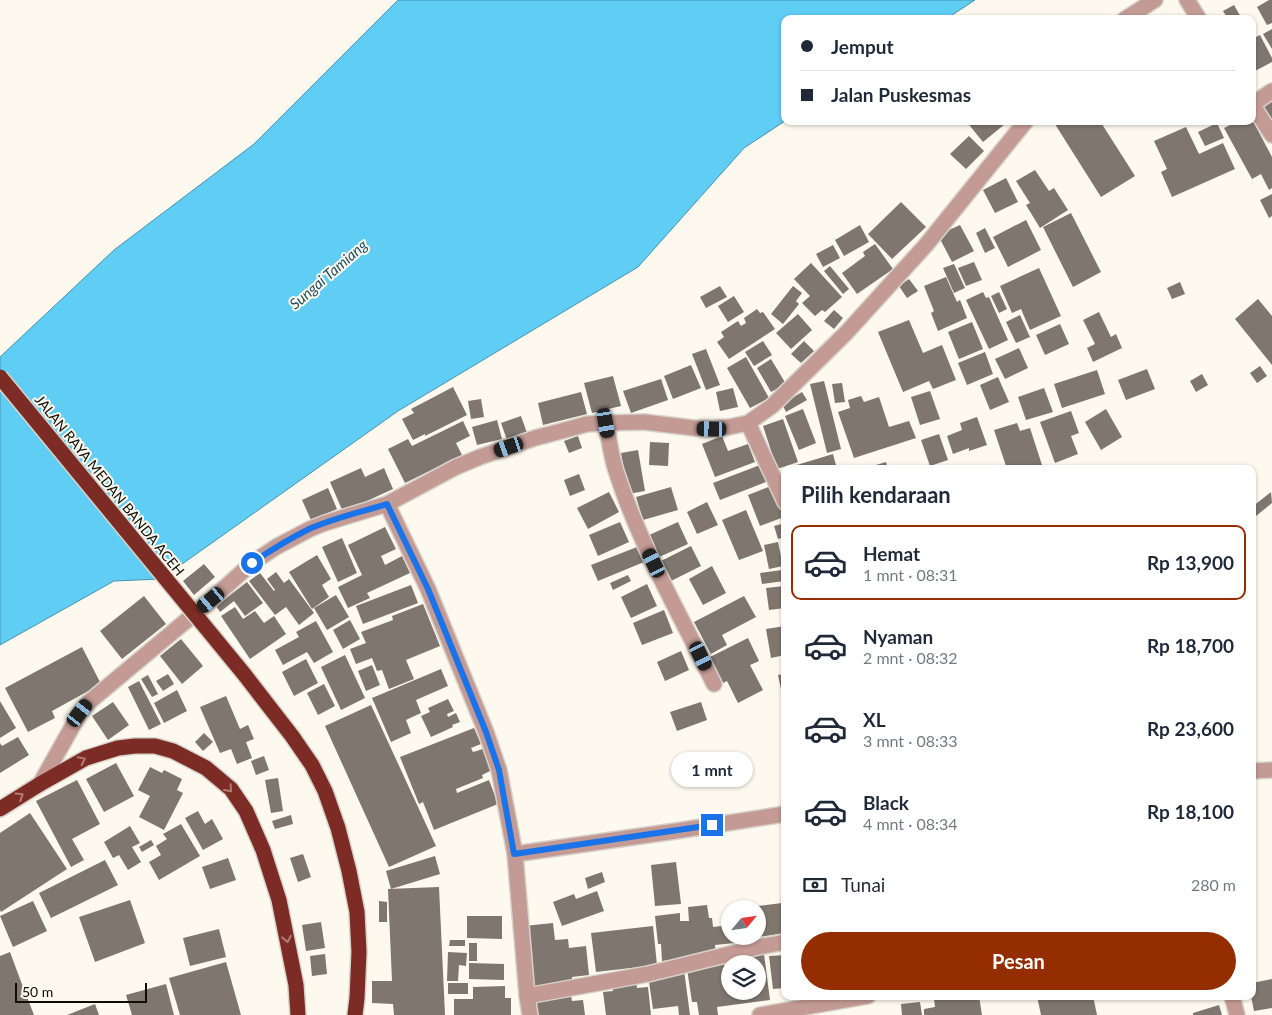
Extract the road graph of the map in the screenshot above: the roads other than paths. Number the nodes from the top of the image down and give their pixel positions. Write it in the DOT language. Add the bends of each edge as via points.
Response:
graph roads {
  1 [pos="1155,0"];
  2 [pos="1187,0"];
  3 [pos="1131,15"];
  4 [pos="1196,15"];
  5 [pos="1272,91"];
  6 [pos="1256,102"];
  7 [pos="1256,109"];
  8 [pos="1023,125"];
  9 [pos="1272,135"];
  10 [pos="0,377"];
  11 [pos="606,423"];
  12 [pos="748,423"];
  13 [pos="781,493"];
  14 [pos="387,504"];
  15 [pos="714,684"];
  16 [pos="1272,770"];
  17 [pos="1256,771"];
  18 [pos="40,784"];
  19 [pos="0,809"];
  20 [pos="781,815"];
  21 [pos="514,854"];
  22 [pos="781,943"];
  23 [pos="527,996"];
  24 [pos="845,1000"];
  25 [pos="1233,1000"];
  26 [pos="298,1015"];
  27 [pos="355,1015"];
  28 [pos="530,1015"];
  29 [pos="760,1015"];
  30 [pos="1237,1015"];
  1 -- 3 [label="street"];
  2 -- 4 [label="street"];
  5 -- 6 [label="street"];
  7 -- 9 [label="street"];
  8 -- 12 [label="street" via="926,245 847,332 772,406"];
  10 -- 27 [label="highway, JALAN RAYA MEDAN BANDA ACEH, bridge" via="244,674 312,765 338,828 357,912 359,952"];
  11 -- 12 [label="street" via="644,422 712,429"];
  11 -- 14 [label="street" via="587,424 535,438 480,457"];
  11 -- 15 [label="street" via="616,470 639,530"];
  12 -- 13 [label="street"];
  14 -- 18 [label="street" via="310,529 252,563 89,702"];
  14 -- 21 [label="street" via="428,589 486,732 499,770"];
  16 -- 17 [label="street"];
  19 -- 18 [label="highway, one-way"];
  18 -- 26 [label="highway, one-way" via="86,758 118,748 155,746 173,751 206,768 231,789 246,811 263,850 279,900 296,984"];
  20 -- 21 [label="street"];
  21 -- 23 [label="street"];
  22 -- 23 [label="street" via="648,974"];
  23 -- 28 [label="street"];
  24 -- 29 [label="street"];
  25 -- 30 [label="street"];
}
